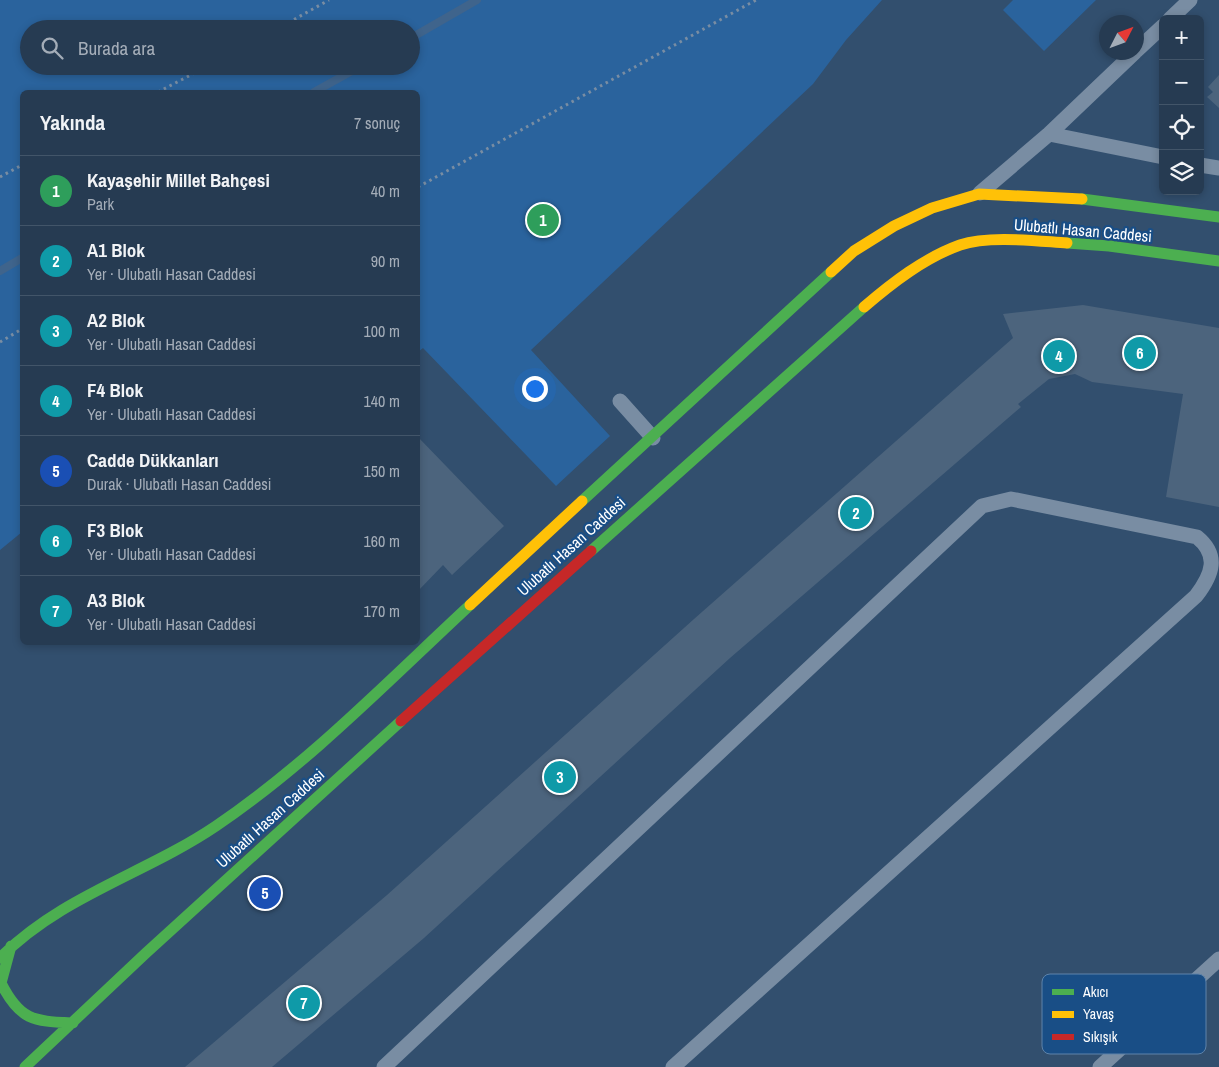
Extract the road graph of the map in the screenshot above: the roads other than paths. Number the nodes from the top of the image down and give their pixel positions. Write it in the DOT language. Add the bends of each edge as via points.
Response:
graph roads {
  1 [pos="1190,0"];
  2 [pos="1174,15"];
  3 [pos="1159,30"];
  4 [pos="1144,44"];
  5 [pos="1128,60"];
  6 [pos="1049,134"];
  7 [pos="1159,156"];
  8 [pos="1204,165"];
  9 [pos="1219,168"];
  10 [pos="979,194"];
  11 [pos="1219,217"];
  12 [pos="1219,261"];
  13 [pos="620,401"];
  14 [pos="653,438"];
  15 [pos="10,946"];
  16 [pos="0,958"];
  17 [pos="1219,958"];
  18 [pos="1202,974"];
  19 [pos="73,1024"];
  20 [pos="1114,1054"];
  21 [pos="25,1067"];
  22 [pos="384,1067"];
  23 [pos="673,1067"];
  24 [pos="1100,1067"];
  1 -- 2 [label="lane"];
  3 -- 4 [label="lane"];
  5 -- 6 [label="lane"];
  6 -- 7 [label="lane"];
  6 -- 10 [label="lane"];
  8 -- 9 [label="lane"];
  10 -- 11 [label="main road, Ulubatlı Hasan Caddesi" via="1072,198"];
  10 -- 14 [label="main road, Ulubatlı Hasan Caddesi" via="932,208 894,226 854,251"];
  12 -- 19 [label="main road, Ulubatlı Hasan Caddesi" via="1109,246 1011,239 961,245 914,268 865,306 470,658 146,953"];
  13 -- 14 [label="lane"];
  14 -- 15 [label="main road, Ulubatlı Hasan Caddesi" via="280,779 222,824 169,855 71,903"];
  15 -- 16 [label="main road, Ulubatlı Hasan Caddesi"];
  15 -- 19 [label="main road" via="1,983 10,1001 22,1013 41,1021"];
  17 -- 18 [label="lane"];
  19 -- 21 [label="main road, Ulubatlı Hasan Caddesi"];
  20 -- 24 [label="lane"];
  22 -- 23 [label="lane" via="982,506 1011,499 1198,537 1208,544 1215,566 1196,596"];
}
